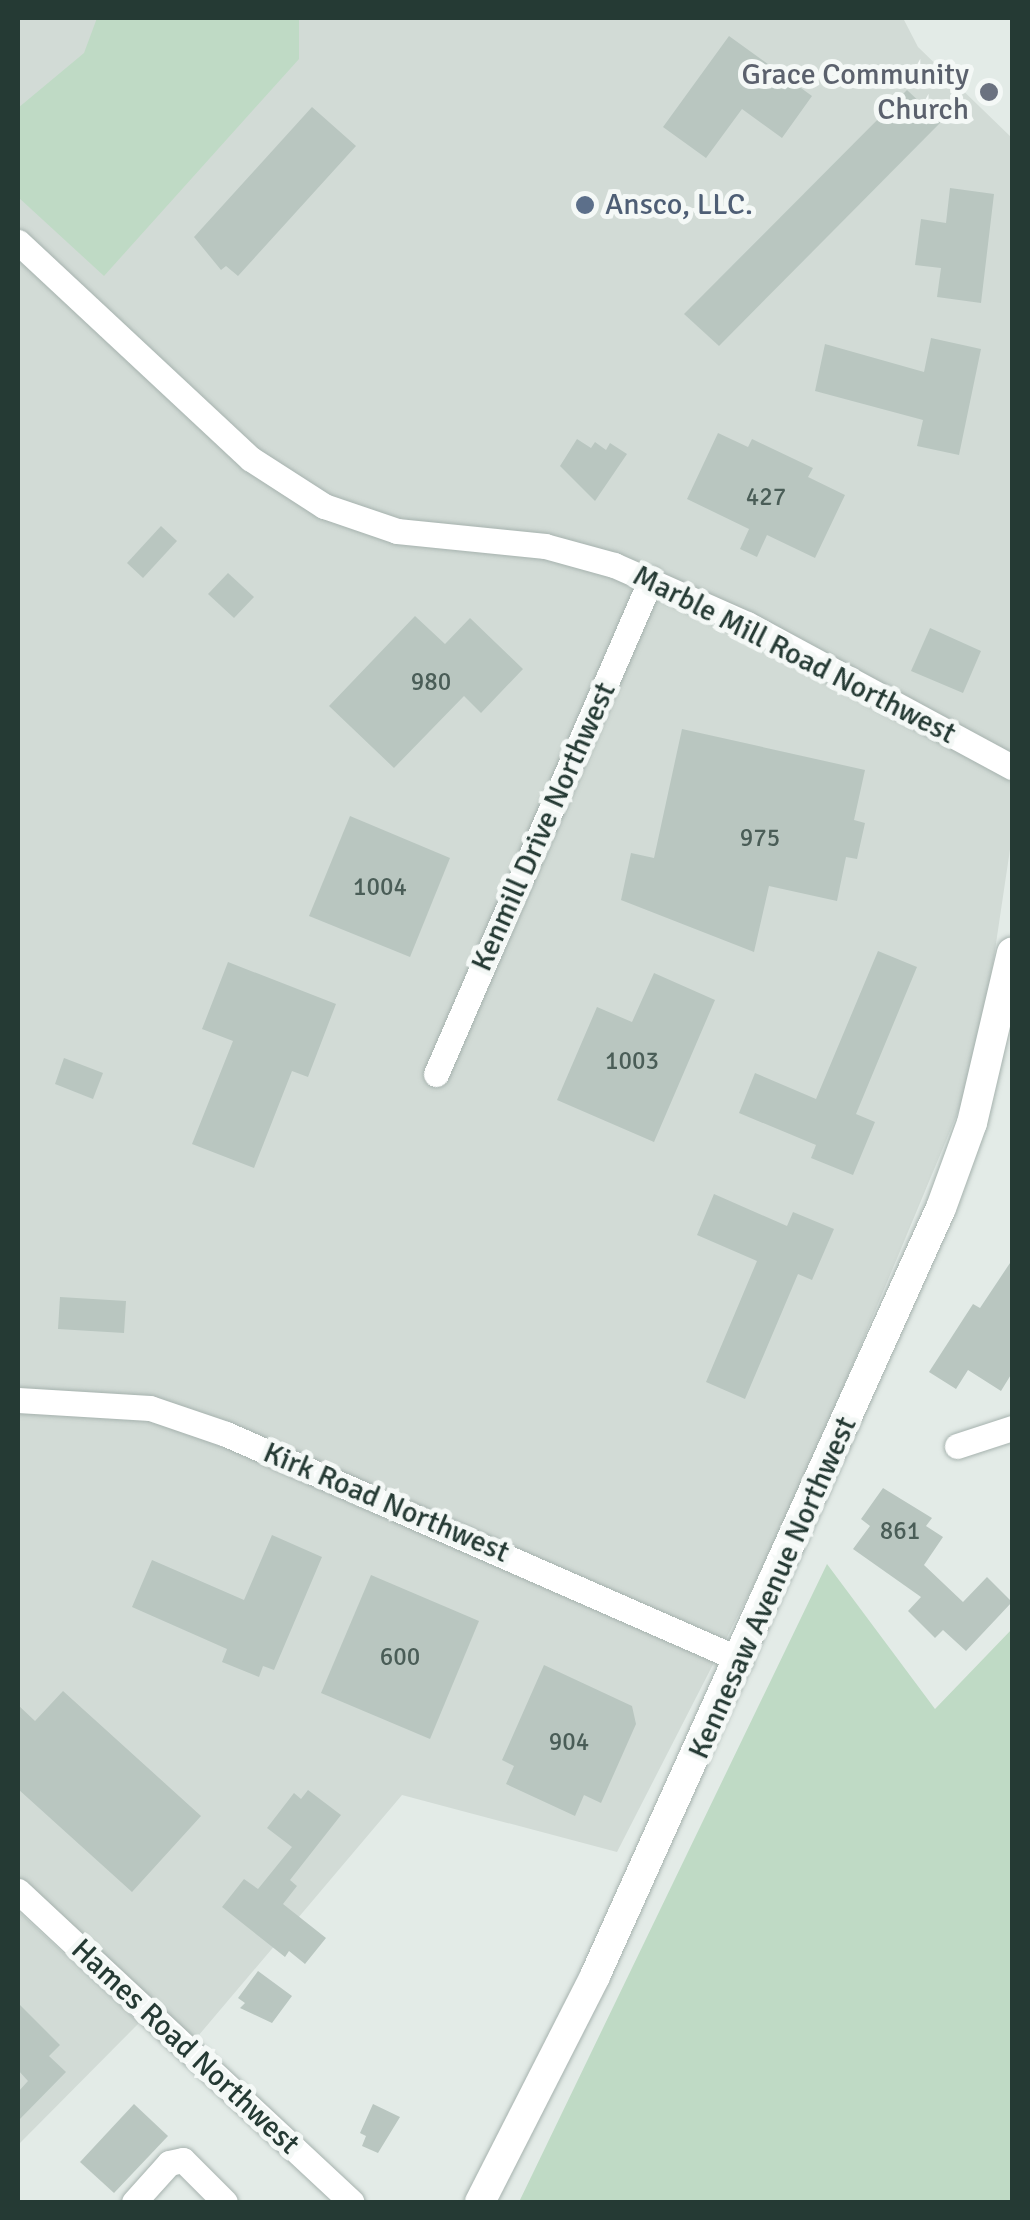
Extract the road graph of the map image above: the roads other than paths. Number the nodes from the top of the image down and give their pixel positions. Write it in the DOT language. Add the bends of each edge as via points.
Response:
graph roads {
  1 [pos="18,242"];
  2 [pos="652,579"];
  3 [pos="1012,767"];
  4 [pos="1012,952"];
  5 [pos="436,1074"];
  6 [pos="18,1400"];
  7 [pos="1012,1428"];
  8 [pos="957,1446"];
  9 [pos="741,1660"];
  10 [pos="18,1892"];
  11 [pos="134,2202"];
  12 [pos="224,2202"];
  13 [pos="352,2202"];
  14 [pos="480,2202"];
  1 -- 2 [label="street, Marble Mill Road Northwest" via="251,459 324,506 397,531 579,552"];
  2 -- 3 [label="street, Marble Mill Road Northwest"];
  2 -- 5 [label="street, Kenmill Drive Northwest"];
  4 -- 9 [label="street, Kennesaw Avenue Northwest" via="972,1122 942,1208"];
  6 -- 9 [label="street, Kirk Road Northwest" via="101,1400 191,1421"];
  7 -- 8 [label="street"];
  9 -- 14 [label="street, Kennesaw Avenue Northwest" via="596,1976"];
  10 -- 13 [label="street, Hames Road Northwest"];
  11 -- 12 [label="street" via="169,2163 183,2160"];
}
